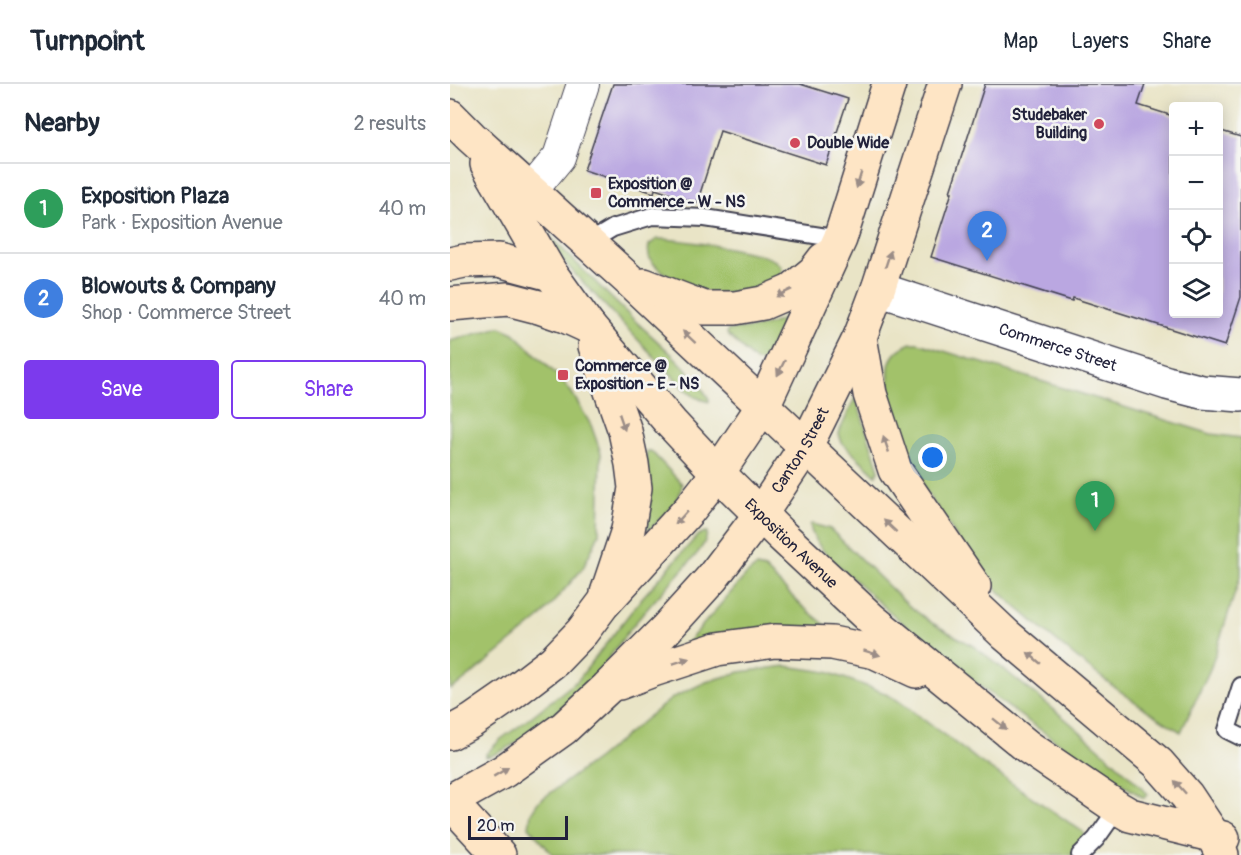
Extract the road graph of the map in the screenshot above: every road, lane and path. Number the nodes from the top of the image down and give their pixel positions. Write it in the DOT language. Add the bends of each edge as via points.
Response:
graph roads {
  1 [pos="583,84"];
  2 [pos="889,84"];
  3 [pos="945,84"];
  4 [pos="461,126"];
  5 [pos="521,198"];
  6 [pos="840,239"];
  7 [pos="588,243"];
  8 [pos="450,264"];
  9 [pos="551,274"];
  10 [pos="629,280"];
  11 [pos="878,289"];
  12 [pos="450,304"];
  13 [pos="589,327"];
  14 [pos="860,337"];
  15 [pos="1241,395"];
  16 [pos="763,406"];
  17 [pos="806,447"];
  18 [pos="718,473"];
  19 [pos="760,515"];
  20 [pos="603,604"];
  21 [pos="1006,635"];
  22 [pos="1241,686"];
  23 [pos="954,687"];
  24 [pos="606,688"];
  25 [pos="450,734"];
  26 [pos="1241,737"];
  27 [pos="450,801"];
  28 [pos="1119,808"];
  29 [pos="1225,844"];
  30 [pos="499,855"];
  31 [pos="1080,855"];
  1 -- 5 [label="street" via="559,157"];
  2 -- 6 [label="main road, one-way"];
  11 -- 3 [label="main road, Canton Street, one-way"];
  4 -- 5 [label="main road, Exposition Avenue"];
  5 -- 7 [label="main road, Exposition Avenue"];
  5 -- 9 [label="main road, Exposition Avenue"];
  6 -- 7 [label="lane" via="705,218 652,216 613,228"];
  6 -- 10 [label="main road, one-way" via="814,272 791,291 749,306 704,308"];
  6 -- 16 [label="main road, one-way"];
  7 -- 10 [label="main road, Exposition Avenue"];
  8 -- 9 [label="main road" via="499,260"];
  9 -- 13 [label="main road, Exposition Avenue"];
  16 -- 10 [label="main road, Exposition Avenue, one-way"];
  11 -- 14 [label="main road, Canton Street"];
  11 -- 15 [label="street, Commerce Street" via="1167,383 1202,392"];
  12 -- 13 [label="main road" via="508,299"];
  13 -- 18 [label="main road, Exposition Avenue"];
  13 -- 20 [label="main road, one-way" via="625,431 635,488 628,530"];
  14 -- 17 [label="main road, Canton Street"];
  21 -- 14 [label="main road, one-way" via="895,470 870,394"];
  16 -- 17 [label="main road, Exposition Avenue"];
  16 -- 18 [label="main road"];
  17 -- 19 [label="main road, Canton Street"];
  21 -- 17 [label="main road, Exposition Avenue, one-way"];
  18 -- 19 [label="main road, Exposition Avenue"];
  18 -- 20 [label="main road, one-way"];
  19 -- 23 [label="main road, Exposition Avenue" via="871,619"];
  19 -- 24 [label="main road, Canton Street" via="712,578"];
  20 -- 25 [label="main road" via="554,661"];
  29 -- 21 [label="main road, Exposition Avenue, one-way" via="1158,763"];
  22 -- 26 [label="lane" via="1227,730"];
  24 -- 23 [label="main road, one-way" via="717,649 775,641 832,643 875,652"];
  23 -- 28 [label="main road, Exposition Avenue, one-way" via="1029,747"];
  27 -- 24 [label="main road, Canton Street, one-way" via="530,753 564,728"];
  27 -- 30 [label="main road"];
  28 -- 29 [label="main road, Exposition Avenue" via="1130,815"];
  28 -- 31 [label="lane"];
}
